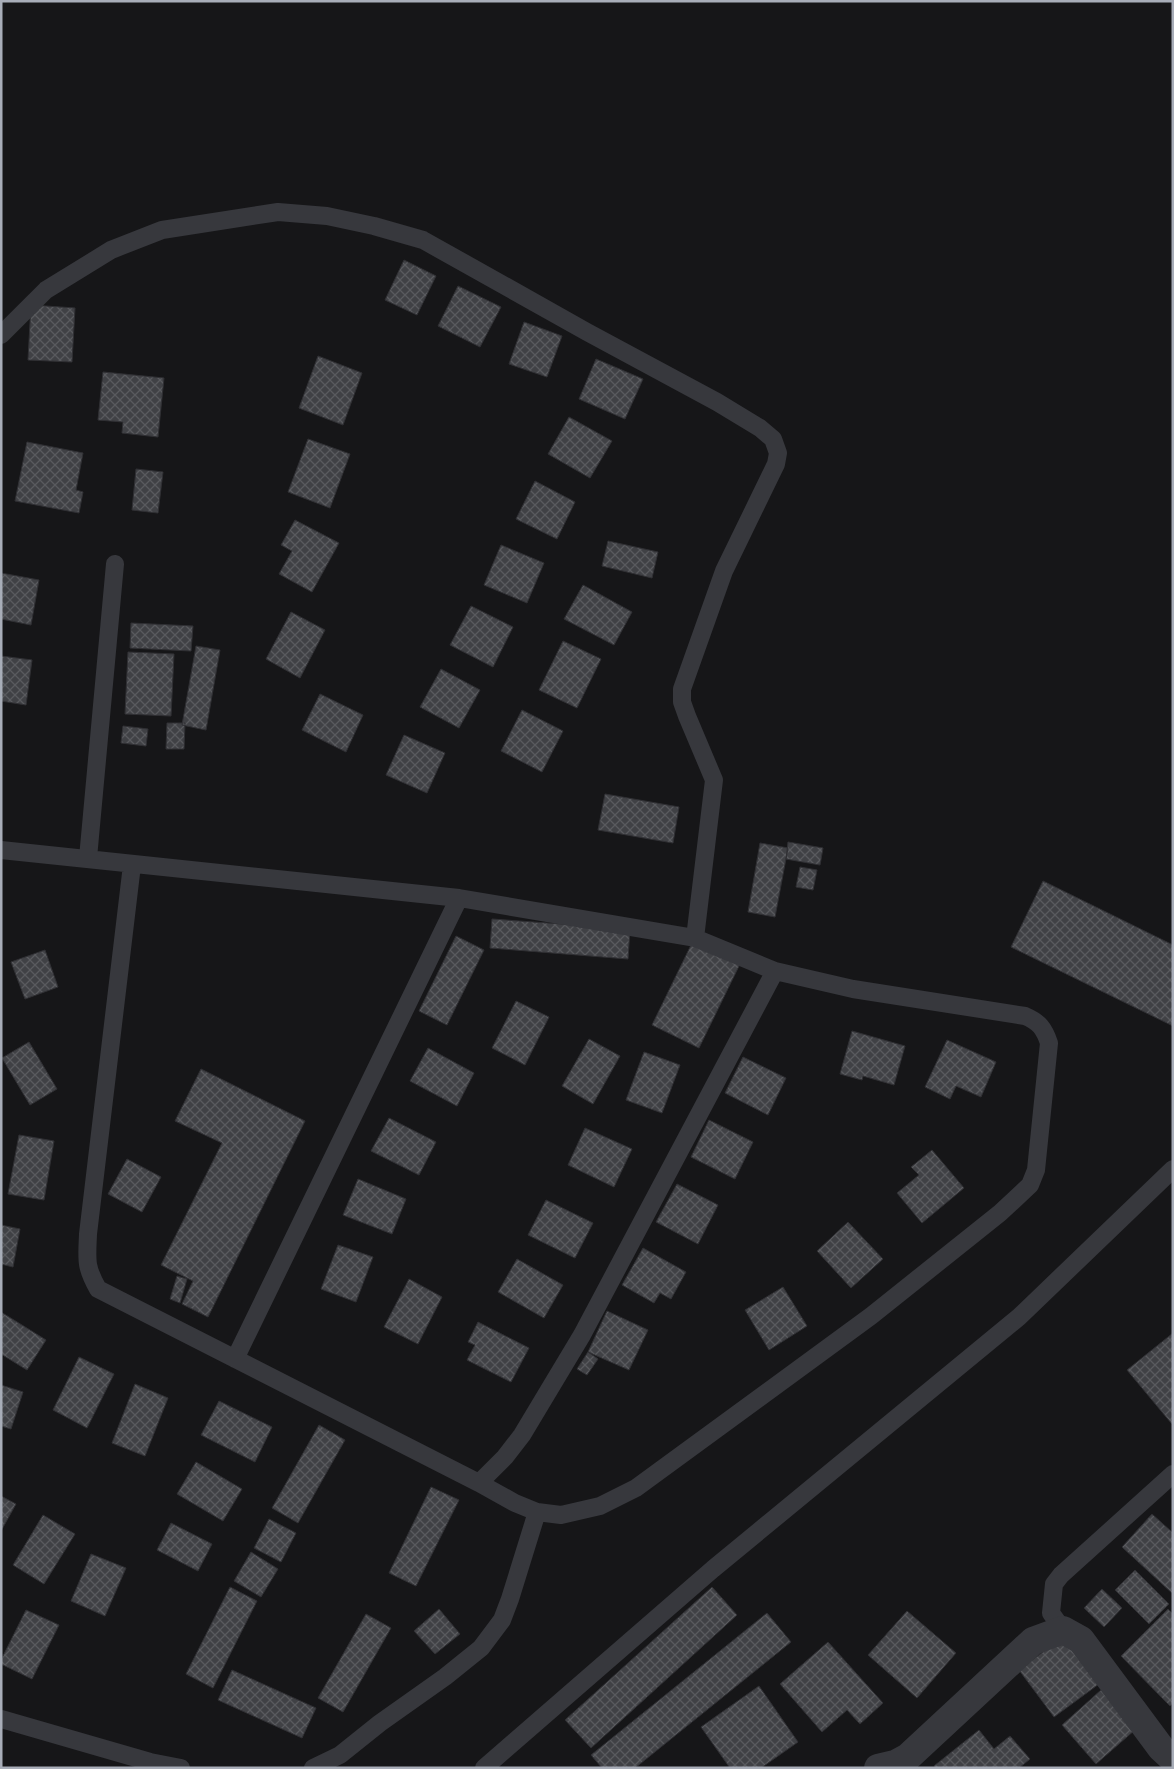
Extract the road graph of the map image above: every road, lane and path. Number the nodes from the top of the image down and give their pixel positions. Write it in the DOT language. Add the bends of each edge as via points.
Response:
graph roads {
  1 [pos="1,335"];
  2 [pos="115,564"];
  3 [pos="1,850"];
  4 [pos="88,858"];
  5 [pos="132,865"];
  6 [pos="459,898"];
  7 [pos="695,938"];
  8 [pos="774,971"];
  9 [pos="1173,1169"];
  10 [pos="235,1360"];
  11 [pos="1173,1474"];
  12 [pos="479,1483"];
  13 [pos="537,1512"];
  14 [pos="1063,1630"];
  15 [pos="1,1719"];
  16 [pos="1173,1759"];
  17 [pos="181,1768"];
  18 [pos="312,1768"];
  19 [pos="484,1768"];
  20 [pos="878,1768"];
  1 -- 7 [label="lane" via="46,290 111,250 162,230 278,212 327,216 423,240 717,402 773,438 778,453 776,464 724,571 682,690 682,702 714,780"];
  2 -- 4 [label="lane"];
  3 -- 4 [label="lane"];
  4 -- 5 [label="lane"];
  5 -- 6 [label="lane"];
  5 -- 10 [label="lane" via="86,1263 98,1289"];
  6 -- 7 [label="lane"];
  6 -- 10 [label="lane"];
  7 -- 8 [label="lane"];
  8 -- 12 [label="lane" via="582,1335 522,1435"];
  8 -- 13 [label="lane" via="853,989 1035,1020 1044,1029 1049,1042 1036,1170 1030,1185 1000,1213 871,1316 636,1488 600,1506 561,1516"];
  9 -- 19 [label="lane" via="1019,1317 713,1569"];
  10 -- 12 [label="lane"];
  11 -- 14 [label="lane" via="1061,1574 1054,1584 1051,1613"];
  12 -- 13 [label="lane"];
  13 -- 18 [label="lane" via="502,1620 481,1648 340,1755"];
  14 -- 16 [label="street" via="1081,1640 1161,1748"];
  14 -- 20 [label="street" via="1032,1641 908,1756"];
  15 -- 17 [label="lane"];
}
